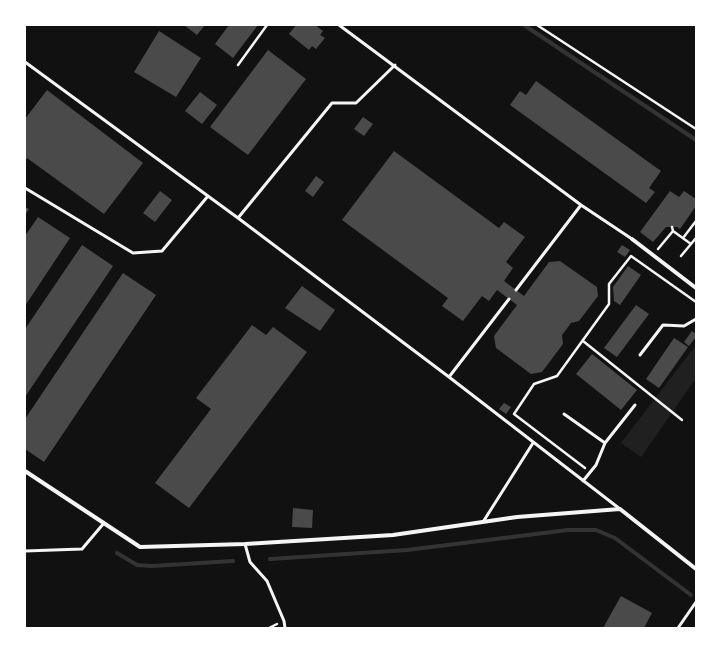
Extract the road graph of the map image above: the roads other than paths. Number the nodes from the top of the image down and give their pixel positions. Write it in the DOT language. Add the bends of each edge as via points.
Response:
graph roads {
  1 [pos="339,25"];
  2 [pos="25,62"];
  3 [pos="395,65"];
  4 [pos="25,188"];
  5 [pos="208,196"];
  6 [pos="581,205"];
  7 [pos="238,218"];
  8 [pos="632,239"];
  9 [pos="696,288"];
  10 [pos="516,290"];
  11 [pos="510,299"];
  12 [pos="696,318"];
  13 [pos="640,354"];
  14 [pos="449,377"];
  15 [pos="635,405"];
  16 [pos="564,414"];
  17 [pos="533,443"];
  18 [pos="605,443"];
  19 [pos="25,471"];
  20 [pos="583,481"];
  21 [pos="620,509"];
  22 [pos="484,522"];
  23 [pos="104,523"];
  24 [pos="245,544"];
  25 [pos="25,551"];
  26 [pos="696,569"];
  27 [pos="696,602"];
  28 [pos="285,628"];
  29 [pos="678,628"];
  1 -- 3 [label="lane"];
  2 -- 5 [label="lane"];
  3 -- 6 [label="lane"];
  3 -- 7 [label="lane" via="356,103 332,103"];
  4 -- 5 [label="lane" via="133,253 162,251"];
  5 -- 7 [label="lane"];
  6 -- 8 [label="lane"];
  6 -- 10 [label="lane"];
  7 -- 14 [label="lane"];
  8 -- 9 [label="street"];
  11 -- 14 [label="lane"];
  12 -- 13 [label="lane" via="684,326 663,325"];
  14 -- 17 [label="lane"];
  15 -- 18 [label="lane"];
  16 -- 18 [label="lane"];
  17 -- 20 [label="lane"];
  17 -- 22 [label="lane"];
  18 -- 20 [label="lane" via="596,465"];
  19 -- 23 [label="street"];
  20 -- 21 [label="lane"];
  21 -- 22 [label="street" via="517,516"];
  21 -- 26 [label="street"];
  22 -- 24 [label="street" via="393,535"];
  23 -- 24 [label="street" via="140,547"];
  23 -- 25 [label="lane" via="82,549"];
  24 -- 28 [label="lane" via="250,562 267,581"];
  27 -- 29 [label="lane"];
}
